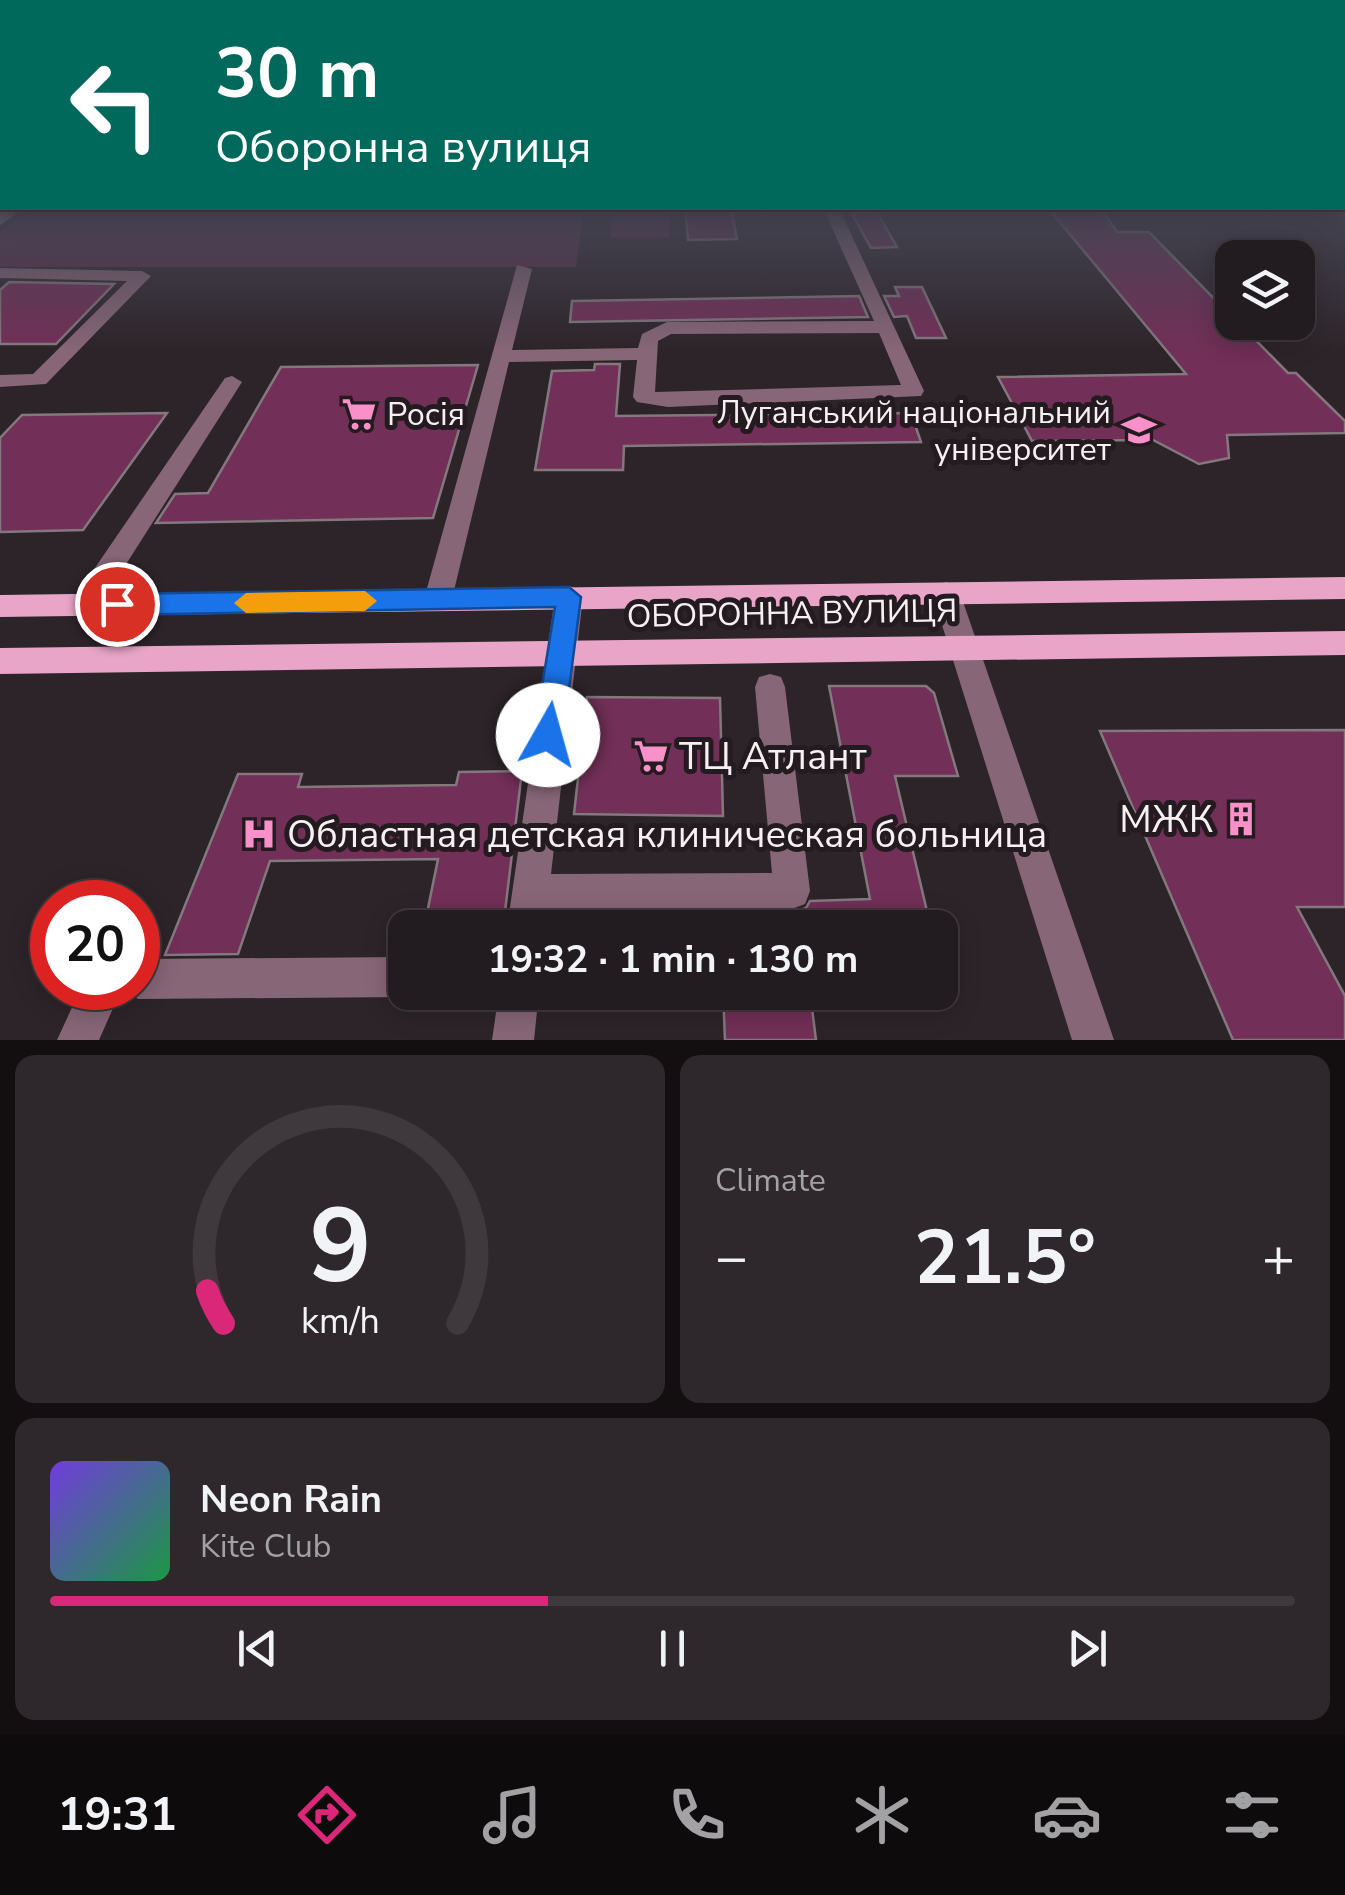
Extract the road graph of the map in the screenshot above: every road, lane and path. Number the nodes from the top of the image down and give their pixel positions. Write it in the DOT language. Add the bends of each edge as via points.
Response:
graph roads {
  1 [pos="853,255"];
  2 [pos="523,269"];
  3 [pos="0,273"];
  4 [pos="886,327"];
  5 [pos="648,354"];
  6 [pos="501,356"];
  7 [pos="0,381"];
  8 [pos="232,382"];
  9 [pos="1345,588"];
  10 [pos="946,593"];
  11 [pos="569,597"];
  12 [pos="438,599"];
  13 [pos="85,605"];
  14 [pos="0,606"];
  15 [pos="1345,643"];
  16 [pos="964,645"];
  17 [pos="559,652"];
  18 [pos="0,661"];
  19 [pos="770,687"];
  20 [pos="528,910"];
  21 [pos="388,976"];
  22 [pos="160,979"];
  23 [pos="92,1010"];
  24 [pos="517,1010"];
  25 [pos="78,1040"];
  26 [pos="513,1040"];
  27 [pos="1093,1040"];
  1 -- 4 [label="street"];
  2 -- 6 [label="street"];
  3 -- 7 [label="street" via="142,276 39,380"];
  4 -- 5 [label="street" via="667,328 649,338"];
  4 -- 5 [label="street" via="914,391 644,397"];
  5 -- 6 [label="street"];
  6 -- 12 [label="street"];
  8 -- 13 [label="street"];
  9 -- 10 [label="main road, ОБОРОННА ВУЛИЦЯ"];
  10 -- 11 [label="main road, ОБОРОННА ВУЛИЦЯ"];
  10 -- 16 [label="street"];
  11 -- 12 [label="main road, ОБОРОННА ВУЛИЦЯ"];
  11 -- 17 [label="street"];
  12 -- 13 [label="main road, ОБОРОННА ВУЛИЦЯ"];
  13 -- 14 [label="main road, ОБОРОННА ВУЛИЦЯ"];
  15 -- 16 [label="main road, ОБОРОННА ВУЛИЦЯ"];
  16 -- 17 [label="main road, ОБОРОННА ВУЛИЦЯ"];
  16 -- 27 [label="street"];
  17 -- 18 [label="main road, ОБОРОННА ВУЛИЦЯ"];
  17 -- 20 [label="street"];
  19 -- 20 [label="street" via="792,891"];
  21 -- 22 [label="street"];
  23 -- 25 [label="street"];
  24 -- 26 [label="street"];
}
